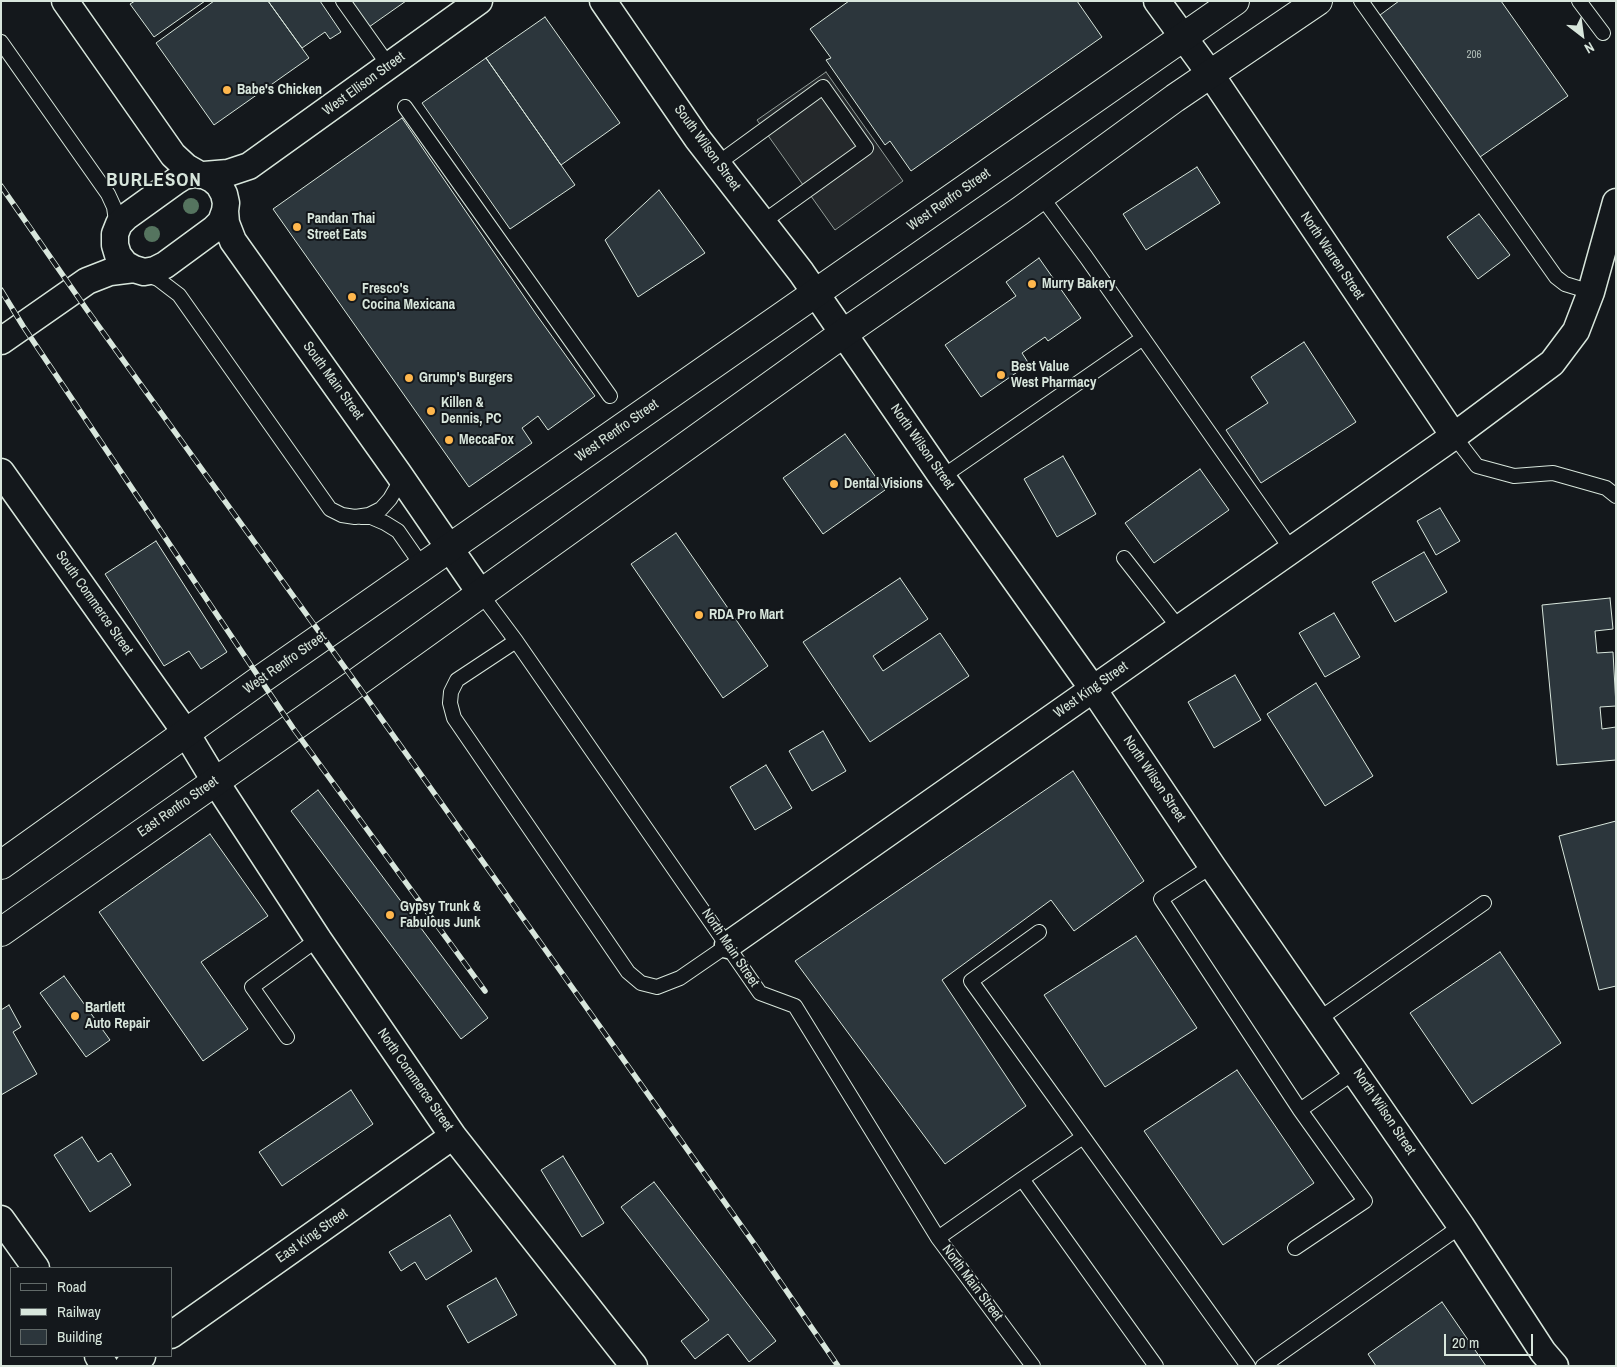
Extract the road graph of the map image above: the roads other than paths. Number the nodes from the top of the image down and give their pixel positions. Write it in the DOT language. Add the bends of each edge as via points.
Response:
graph roads {
  1 [pos="65,1"];
  2 [pos="343,1"];
  3 [pos="479,1"];
  4 [pos="603,1"];
  5 [pos="1157,1"];
  6 [pos="1235,1"];
  7 [pos="1318,1"];
  8 [pos="1361,1"];
  9 [pos="1579,1"];
  10 [pos="1603,33"];
  11 [pos="1184,38"];
  12 [pos="1,42"];
  13 [pos="389,66"];
  14 [pos="1211,76"];
  15 [pos="405,107"];
  16 [pos="718,164"];
  17 [pos="249,166"];
  18 [pos="202,175"];
  19 [pos="1041,196"];
  20 [pos="1616,202"];
  21 [pos="226,207"];
  22 [pos="762,222"];
  23 [pos="116,233"];
  24 [pos="136,270"];
  25 [pos="80,286"];
  26 [pos="1591,292"];
  27 [pos="815,293"];
  28 [pos="844,333"];
  29 [pos="1143,338"];
  30 [pos="1,341"];
  31 [pos="610,396"];
  32 [pos="1454,436"];
  33 [pos="1,472"];
  34 [pos="398,473"];
  35 [pos="942,477"];
  36 [pos="1616,496"];
  37 [pos="355,517"];
  38 [pos="449,548"];
  39 [pos="1291,549"];
  40 [pos="1124,558"];
  41 [pos="424,567"];
  42 [pos="481,594"];
  43 [pos="1179,628"];
  44 [pos="516,641"];
  45 [pos="1093,688"];
  46 [pos="186,734"];
  47 [pos="214,781"];
  48 [pos="1,865"];
  49 [pos="1212,866"];
  50 [pos="1484,903"];
  51 [pos="1,932"];
  52 [pos="1039,932"];
  53 [pos="318,939"];
  54 [pos="728,945"];
  55 [pos="1319,1019"];
  56 [pos="288,1037"];
  57 [pos="1356,1071"];
  58 [pos="1300,1110"];
  59 [pos="453,1136"];
  60 [pos="1083,1136"];
  61 [pos="1022,1179"];
  62 [pos="1,1219"];
  63 [pos="1461,1226"];
  64 [pos="938,1238"];
  65 [pos="1295,1248"];
  66 [pos="35,1267"];
  67 [pos="172,1334"];
  68 [pos="141,1357"];
  69 [pos="128,1366"];
  70 [pos="634,1366"];
  71 [pos="1033,1366"];
  72 [pos="1156,1366"];
  73 [pos="1248,1366"];
  74 [pos="1263,1366"];
  75 [pos="1555,1366"];
  1 -- 18 [label="street" via="172,155"];
  2 -- 13 [label="lane"];
  3 -- 13 [label="street, West Ellison Street"];
  4 -- 16 [label="street, South Wilson Street"];
  5 -- 11 [label="street, North Warren Street"];
  6 -- 11 [label="main road, West Renfro Street"];
  7 -- 14 [label="main road"];
  8 -- 26 [label="lane" via="1556,277 1565,284"];
  9 -- 10 [label="lane"];
  11 -- 14 [label="street, North Warren Street"];
  11 -- 27 [label="main road, West Renfro Street"];
  12 -- 23 [label="lane" via="108,194 114,206"];
  13 -- 17 [label="street, West Ellison Street"];
  14 -- 19 [label="main road" via="1175,98"];
  14 -- 32 [label="street, North Warren Street"];
  15 -- 31 [label="lane"];
  16 -- 22 [label="street, South Wilson Street"];
  16 -- 22 [label="lane" via="823,87 866,148"];
  17 -- 18 [label="street" via="228,173"];
  17 -- 21 [label="street"];
  18 -- 21 [label="street, South Main Street" via="219,185"];
  18 -- 23 [label="street" via="184,176 176,181 126,217"];
  19 -- 28 [label="main road"];
  19 -- 29 [label="lane"];
  20 -- 26 [label="street, West King Street"];
  21 -- 24 [label="street" via="221,222 214,229 164,265 144,272"];
  21 -- 34 [label="street, South Main Street" via="226,223 233,242"];
  22 -- 27 [label="street, South Wilson Street"];
  23 -- 24 [label="street" via="118,255"];
  23 -- 25 [label="street"];
  24 -- 25 [label="street" via="110,272"];
  24 -- 37 [label="lane" via="158,279 179,295 330,509"];
  25 -- 30 [label="street"];
  26 -- 32 [label="street, West King Street" via="1576,331 1552,363"];
  27 -- 28 [label="street, North Wilson Street"];
  27 -- 38 [label="main road, West Renfro Street"];
  28 -- 35 [label="street, North Wilson Street"];
  28 -- 42 [label="main road"];
  29 -- 35 [label="lane"];
  29 -- 39 [label="lane"];
  32 -- 36 [label="lane" via="1477,466 1514,476 1553,473 1606,488"];
  32 -- 39 [label="street, West King Street"];
  33 -- 46 [label="street, South Commerce Street"];
  34 -- 37 [label="lane" via="396,487 381,509"];
  34 -- 38 [label="street, South Main Street"];
  35 -- 45 [label="street, North Wilson Street"];
  37 -- 41 [label="lane" via="371,517 392,527"];
  38 -- 41 [label="main road, West Renfro Street"];
  38 -- 42 [label="street, South Main Street"];
  39 -- 43 [label="street, West King Street"];
  40 -- 43 [label="lane"];
  41 -- 46 [label="main road, West Renfro Street"];
  42 -- 44 [label="lane, North Main Street"];
  42 -- 47 [label="main road, East Renfro Street"];
  43 -- 45 [label="street, West King Street"];
  44 -- 54 [label="lane, North Main Street"];
  44 -- 54 [label="lane" via="457,680 450,703 454,718 628,972 641,983 657,987 680,978"];
  45 -- 49 [label="street, North Wilson Street"];
  45 -- 54 [label="street, West King Street"];
  46 -- 47 [label="street, South Commerce Street"];
  46 -- 48 [label="main road, West Renfro Street"];
  47 -- 51 [label="main road, East Renfro Street"];
  47 -- 53 [label="street, North Commerce Street"];
  49 -- 55 [label="street, North Wilson Street"];
  49 -- 58 [label="lane" via="1161,899"];
  50 -- 55 [label="lane"];
  52 -- 60 [label="lane" via="971,981"];
  53 -- 56 [label="lane" via="252,987"];
  53 -- 59 [label="street, North Commerce Street"];
  54 -- 64 [label="lane, North Main Street" via="760,993 795,1006"];
  55 -- 57 [label="street, North Wilson Street"];
  57 -- 58 [label="lane"];
  57 -- 63 [label="street, North Wilson Street"];
  58 -- 65 [label="lane" via="1365,1201"];
  59 -- 67 [label="street, East King Street"];
  59 -- 70 [label="street, North Commerce Street"];
  60 -- 61 [label="lane"];
  60 -- 73 [label="lane"];
  61 -- 64 [label="lane"];
  61 -- 72 [label="lane"];
  62 -- 66 [label="street"];
  63 -- 74 [label="lane"];
  63 -- 75 [label="street, North Wilson Street"];
  64 -- 71 [label="lane, North Main Street"];
  68 -- 69 [label="street"];
}
